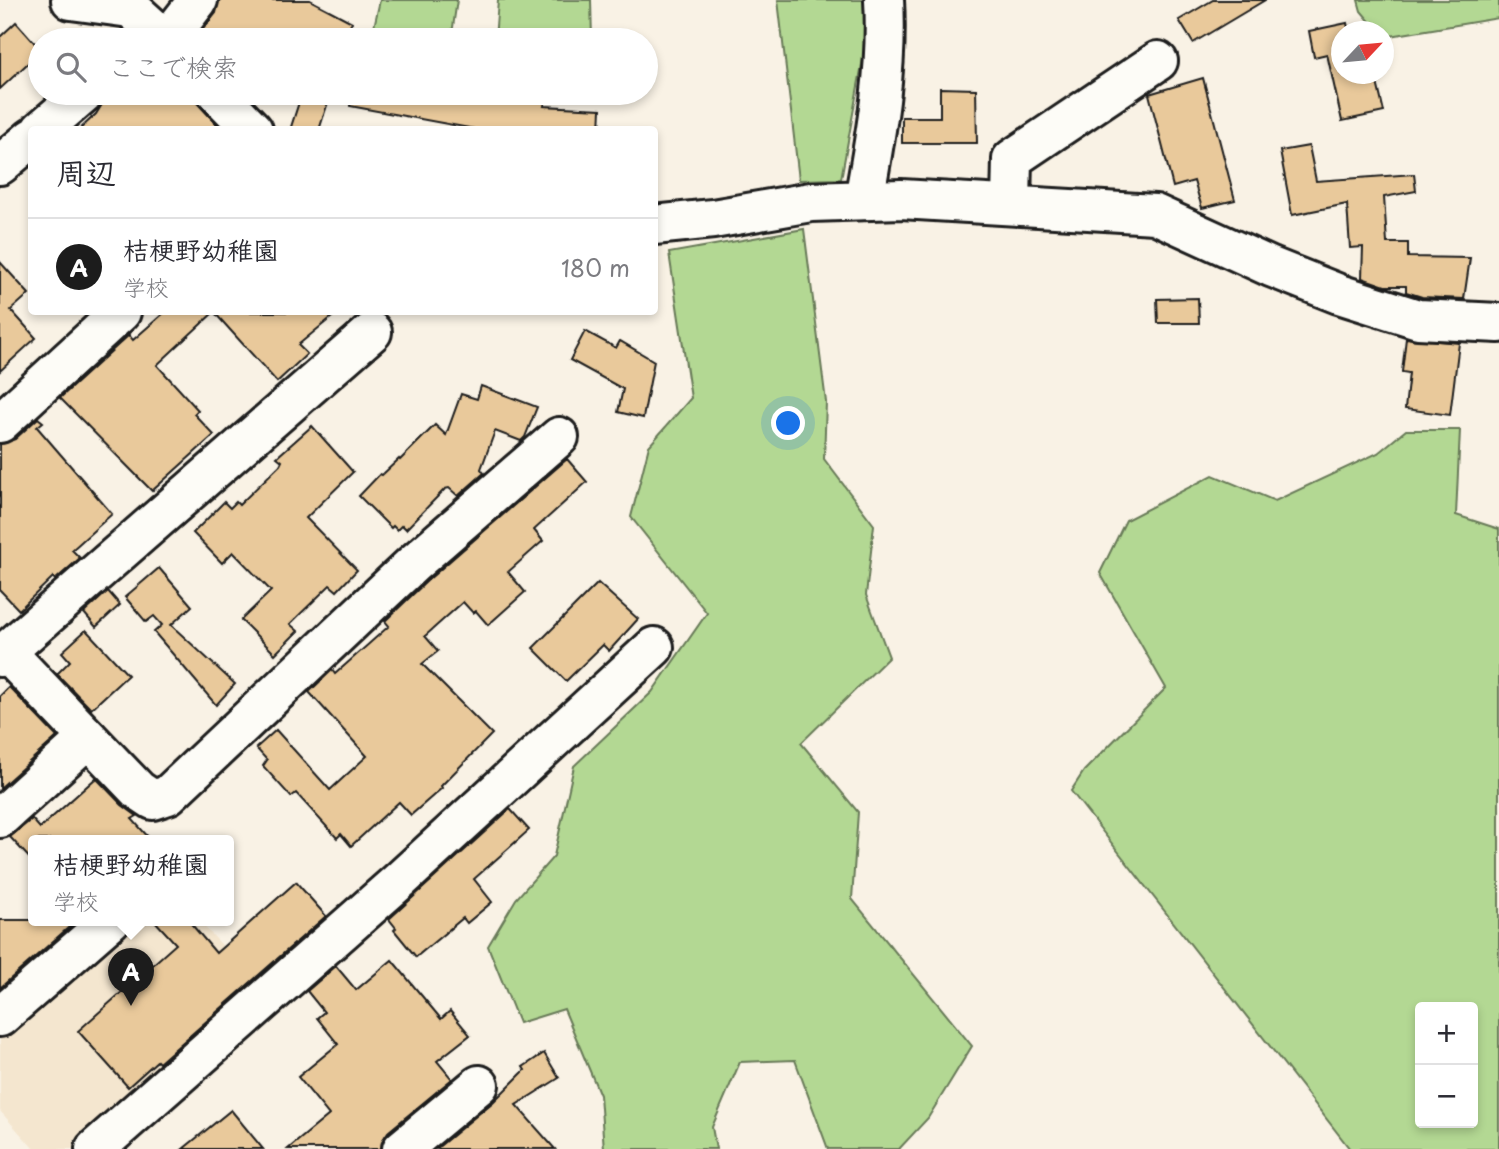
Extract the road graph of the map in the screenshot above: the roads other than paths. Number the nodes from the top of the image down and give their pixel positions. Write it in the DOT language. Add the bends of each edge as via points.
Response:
graph roads {
  1 [pos="71,0"];
  2 [pos="198,0"];
  3 [pos="884,0"];
  4 [pos="147,27"];
  5 [pos="1158,61"];
  6 [pos="70,105"];
  7 [pos="229,105"];
  8 [pos="46,126"];
  9 [pos="249,126"];
  10 [pos="28,141"];
  11 [pos="0,165"];
  12 [pos="864,200"];
  13 [pos="1011,204"];
  14 [pos="658,225"];
  15 [pos="118,315"];
  16 [pos="1499,323"];
  17 [pos="372,332"];
  18 [pos="0,423"];
  19 [pos="559,436"];
  20 [pos="654,647"];
  21 [pos="3,655"];
  22 [pos="88,738"];
  23 [pos="0,818"];
  24 [pos="103,926"];
  25 [pos="0,1017"];
  26 [pos="479,1085"];
  27 [pos="95,1149"];
  28 [pos="402,1149"];
  1 -- 4 [label="street"];
  2 -- 4 [label="street"];
  3 -- 12 [label="street" via="886,39"];
  5 -- 13 [label="street" via="1012,159"];
  6 -- 8 [label="street"];
  7 -- 9 [label="street"];
  10 -- 11 [label="street"];
  12 -- 13 [label="street"];
  12 -- 14 [label="street" via="811,202"];
  13 -- 16 [label="street" via="1155,214 1339,295 1418,319"];
  15 -- 18 [label="street"];
  17 -- 21 [label="street"];
  19 -- 22 [label="street" via="413,564 168,796 153,800 138,790"];
  20 -- 27 [label="street" via="398,882"];
  21 -- 22 [label="street"];
  22 -- 23 [label="street"];
  24 -- 25 [label="street"];
  26 -- 28 [label="street"];
}
